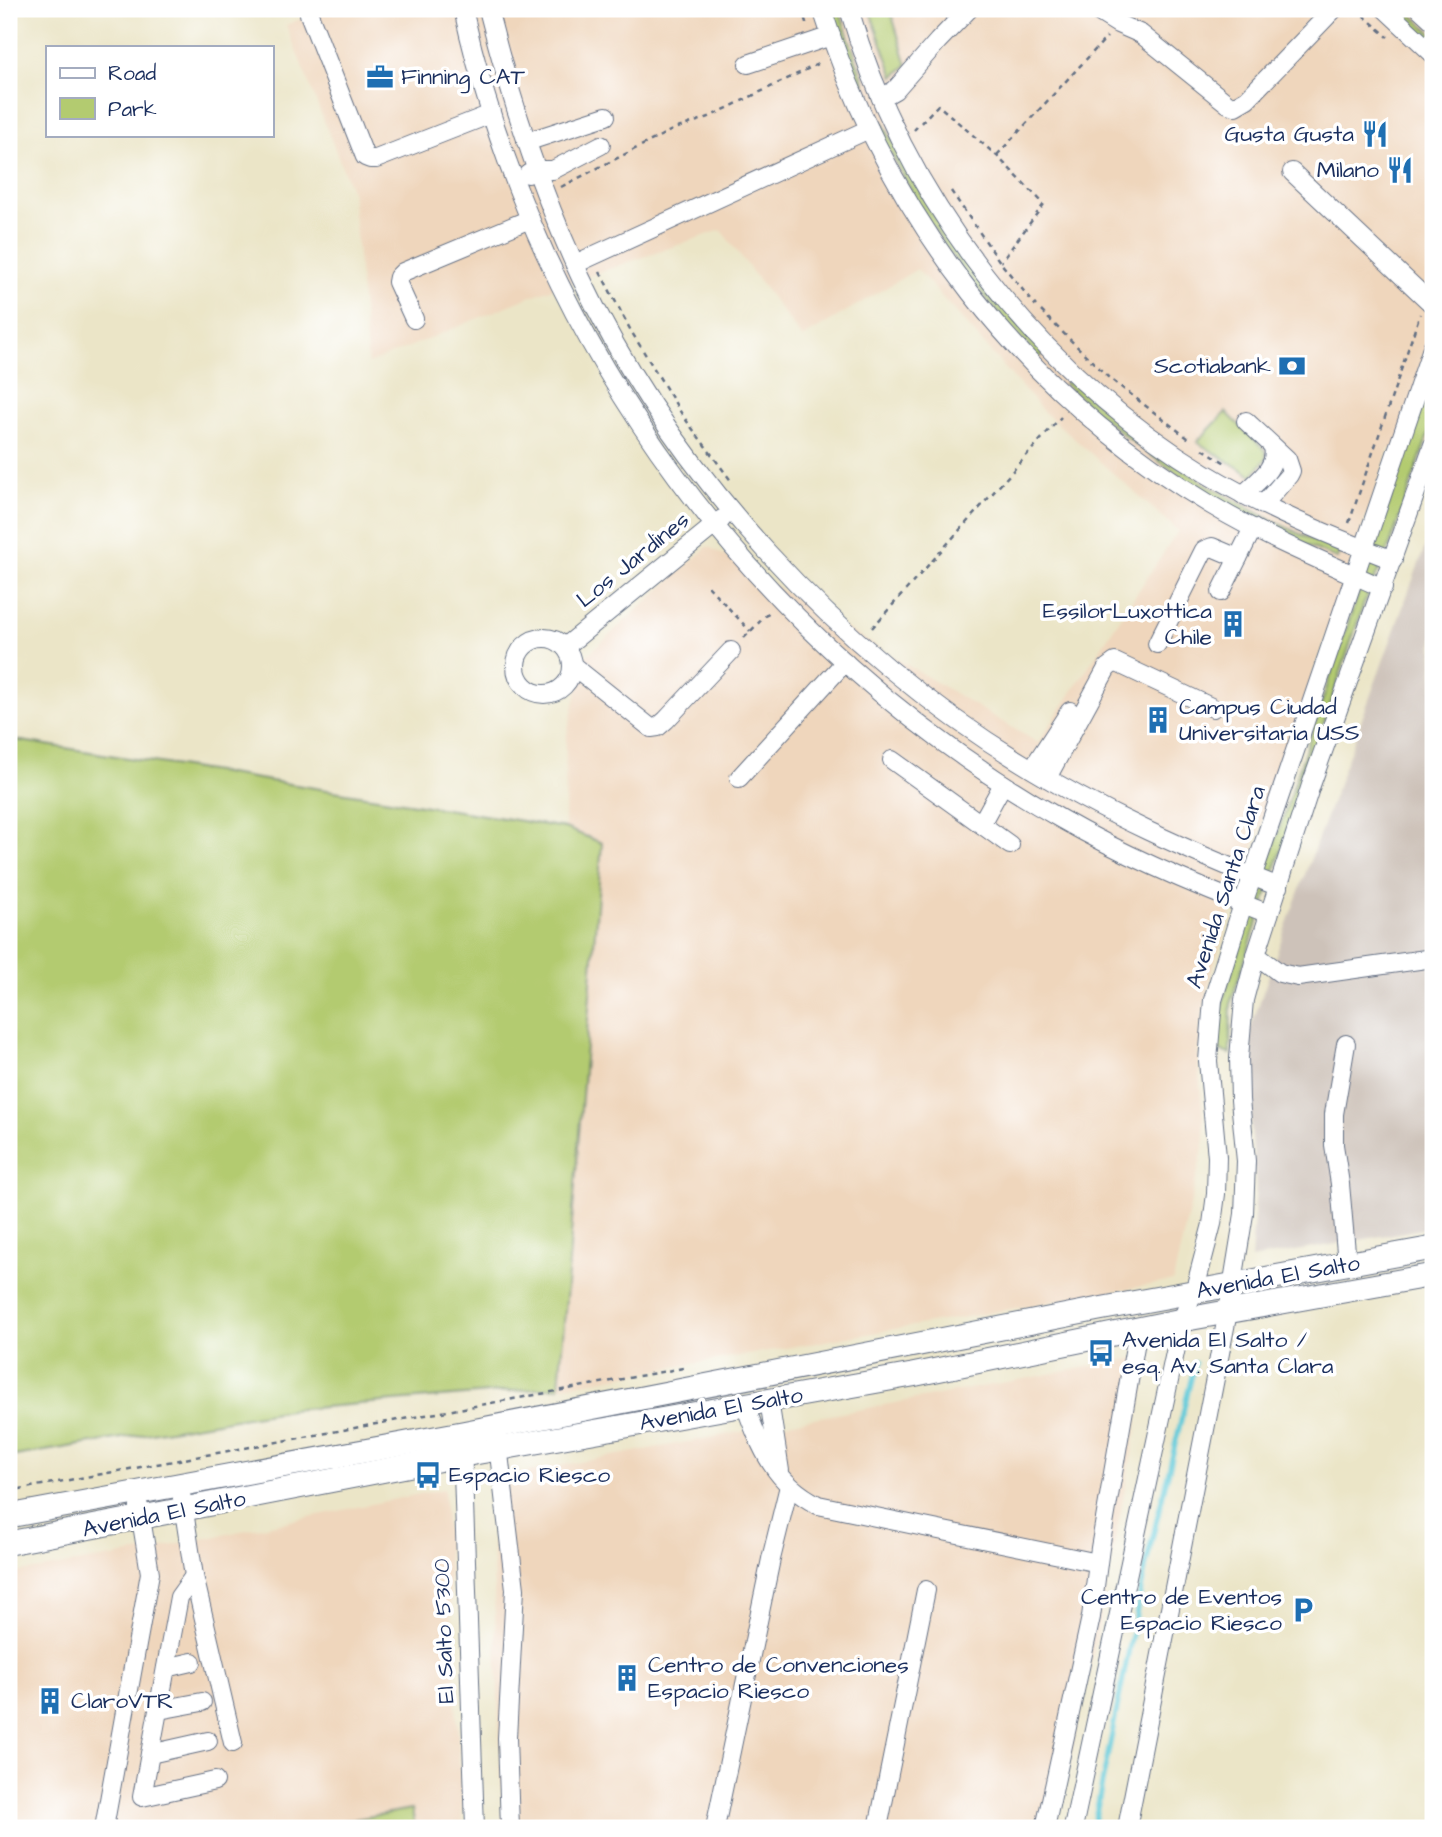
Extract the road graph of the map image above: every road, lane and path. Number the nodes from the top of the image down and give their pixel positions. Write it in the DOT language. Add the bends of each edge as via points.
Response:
graph roads {
  1 [pos="463,9"];
  2 [pos="488,9"];
  3 [pos="822,9"];
  4 [pos="849,9"];
  5 [pos="969,9"];
  6 [pos="1094,9"];
  7 [pos="1334,9"];
  8 [pos="1385,9"];
  9 [pos="1420,9"];
  10 [pos="309,14"];
  11 [pos="1433,21"];
  12 [pos="1118,24"];
  13 [pos="831,36"];
  14 [pos="1433,54"];
  15 [pos="822,62"];
  16 [pos="748,64"];
  17 [pos="853,95"];
  18 [pos="881,98"];
  19 [pos="491,114"];
  20 [pos="606,116"];
  21 [pos="910,120"];
  22 [pos="867,125"];
  23 [pos="526,142"];
  24 [pos="601,145"];
  25 [pos="997,156"];
  26 [pos="545,170"];
  27 [pos="1292,172"];
  28 [pos="515,180"];
  29 [pos="951,191"];
  30 [pos="530,219"];
  31 [pos="560,228"];
  32 [pos="539,240"];
  33 [pos="583,260"];
  34 [pos="1000,262"];
  35 [pos="1430,302"];
  36 [pos="414,319"];
  37 [pos="1433,345"];
  38 [pos="1053,351"];
  39 [pos="1036,369"];
  40 [pos="1072,370"];
  41 [pos="1056,388"];
  42 [pos="1061,417"];
  43 [pos="1246,421"];
  44 [pos="1433,445"];
  45 [pos="1273,447"];
  46 [pos="1230,466"];
  47 [pos="1427,485"];
  48 [pos="736,488"];
  49 [pos="1243,495"];
  50 [pos="1263,505"];
  51 [pos="733,510"];
  52 [pos="1348,524"];
  53 [pos="713,526"];
  54 [pos="1253,528"];
  55 [pos="1365,549"];
  56 [pos="1238,558"];
  57 [pos="1393,559"];
  58 [pos="1357,576"];
  59 [pos="708,586"];
  60 [pos="1383,588"];
  61 [pos="1221,592"];
  62 [pos="780,600"];
  63 [pos="870,630"];
  64 [pos="750,631"];
  65 [pos="1157,644"];
  66 [pos="565,648"];
  67 [pos="731,651"];
  68 [pos="845,662"];
  69 [pos="572,665"];
  70 [pos="1213,708"];
  71 [pos="1070,711"];
  72 [pos="1000,750"];
  73 [pos="892,760"];
  74 [pos="1034,770"];
  75 [pos="739,778"];
  76 [pos="998,781"];
  77 [pos="974,819"];
  78 [pos="1010,845"];
  79 [pos="1253,877"];
  80 [pos="1279,887"];
  81 [pos="1243,904"];
  82 [pos="1269,914"];
  83 [pos="1256,955"];
  84 [pos="1433,958"];
  85 [pos="1346,1044"];
  86 [pos="1433,1248"];
  87 [pos="1349,1265"];
  88 [pos="1433,1275"];
  89 [pos="1233,1286"];
  90 [pos="1193,1292"];
  91 [pos="1228,1312"];
  92 [pos="1182,1320"];
  93 [pos="1138,1329"];
  94 [pos="687,1367"];
  95 [pos="769,1400"];
  96 [pos="745,1405"];
  97 [pos="495,1426"];
  98 [pos="462,1444"];
  99 [pos="499,1450"];
  100 [pos="786,1482"];
  101 [pos="179,1485"];
  102 [pos="9,1492"];
  103 [pos="137,1492"];
  104 [pos="184,1511"];
  105 [pos="9,1516"];
  106 [pos="141,1519"];
  107 [pos="9,1543"];
  108 [pos="1098,1563"];
  109 [pos="194,1576"];
  110 [pos="926,1590"];
  111 [pos="192,1662"];
  112 [pos="166,1668"];
  113 [pos="202,1702"];
  114 [pos="159,1710"];
  115 [pos="208,1741"];
  116 [pos="233,1743"];
  117 [pos="150,1754"];
  118 [pos="215,1781"];
  119 [pos="104,1828"];
  120 [pos="475,1828"];
  121 [pos="510,1828"];
  122 [pos="715,1828"];
  123 [pos="878,1828"];
  124 [pos="1045,1828"];
  125 [pos="1073,1828"];
  126 [pos="1127,1828"];
  1 -- 19 [label="street"];
  2 -- 23 [label="street"];
  3 -- 13 [label="street"];
  4 -- 18 [label="street"];
  5 -- 18 [label="street" via="895,90"];
  6 -- 12 [label="street"];
  7 -- 12 [label="street" via="1235,106 1141,34"];
  8 -- 14 [label="street"];
  9 -- 11 [label="street"];
  10 -- 19 [label="street" via="365,157 376,159"];
  12 -- 25 [label="path"];
  13 -- 16 [label="street"];
  13 -- 17 [label="street"];
  15 -- 26 [label="path" via="561,187"];
  17 -- 18 [label="street"];
  17 -- 22 [label="street"];
  18 -- 22 [label="street"];
  18 -- 38 [label="street" via="947,219 999,291"];
  19 -- 28 [label="street"];
  20 -- 23 [label="street"];
  21 -- 25 [label="path" via="915,130 938,105"];
  22 -- 33 [label="street"];
  22 -- 39 [label="street" via="940,252"];
  23 -- 26 [label="street"];
  24 -- 26 [label="street"];
  25 -- 34 [label="path" via="1044,204"];
  26 -- 28 [label="street"];
  26 -- 31 [label="street"];
  27 -- 35 [label="street"];
  28 -- 30 [label="street"];
  29 -- 34 [label="path"];
  30 -- 32 [label="street"];
  30 -- 36 [label="street" via="403,272 397,282"];
  31 -- 32 [label="street" via="545,227"];
  31 -- 33 [label="street"];
  32 -- 53 [label="street" via="611,380"];
  33 -- 48 [label="path" via="683,416"];
  33 -- 51 [label="street" via="598,311 640,383"];
  34 -- 46 [label="path" via="1041,312 1108,377"];
  35 -- 52 [label="path"];
  37 -- 55 [label="street, Avenida Santa Clara"];
  38 -- 39 [label="street"];
  38 -- 40 [label="street"];
  39 -- 41 [label="street"];
  40 -- 41 [label="street"];
  40 -- 49 [label="street" via="1156,440"];
  41 -- 54 [label="street" via="1153,467"];
  42 -- 63 [label="path"];
  43 -- 45 [label="street"];
  44 -- 47 [label="street"];
  45 -- 49 [label="street" via="1271,466"];
  45 -- 50 [label="street" via="1287,459 1291,471"];
  47 -- 57 [label="street"];
  49 -- 50 [label="street"];
  50 -- 55 [label="street"];
  51 -- 53 [label="street, Los Jardines"];
  51 -- 72 [label="street" via="856,639"];
  53 -- 62 [label="street"];
  53 -- 66 [label="street, Los Jardines"];
  54 -- 56 [label="street"];
  54 -- 58 [label="street"];
  55 -- 57 [label="street"];
  55 -- 58 [label="street, Avenida Santa Clara"];
  56 -- 61 [label="street"];
  56 -- 65 [label="street" via="1213,547 1204,550"];
  57 -- 60 [label="street"];
  58 -- 60 [label="street"];
  58 -- 79 [label="street, Avenida Santa Clara"];
  59 -- 64 [label="path"];
  60 -- 80 [label="street"];
  62 -- 64 [label="path"];
  62 -- 68 [label="street"];
  64 -- 67 [label="path"];
  66 -- 69 [label="street"];
  66 -- 69 [label="street" via="550,639 532,640 519,652 518,678 531,692 550,694 566,684"];
  67 -- 69 [label="street" via="666,720 651,728"];
  68 -- 75 [label="street"];
  68 -- 76 [label="street" via="937,738"];
  70 -- 74 [label="street" via="1115,662"];
  71 -- 74 [label="street"];
  72 -- 74 [label="street"];
  72 -- 76 [label="street"];
  73 -- 77 [label="street"];
  74 -- 76 [label="street" via="1012,769"];
  74 -- 79 [label="street" via="1142,827"];
  76 -- 77 [label="street" via="975,804"];
  76 -- 81 [label="street" via="1116,848"];
  77 -- 78 [label="street"];
  79 -- 80 [label="street"];
  79 -- 81 [label="street, Avenida Santa Clara"];
  80 -- 82 [label="street"];
  81 -- 82 [label="street"];
  81 -- 90 [label="street, Avenida Santa Clara" via="1210,1018 1208,1061 1217,1174 1212,1224"];
  82 -- 83 [label="street"];
  83 -- 84 [label="street" via="1280,973 1298,977"];
  83 -- 89 [label="street" via="1240,1035 1247,1177"];
  85 -- 87 [label="street" via="1334,1114 1334,1145"];
  86 -- 87 [label="main road, Avenida El Salto"];
  87 -- 89 [label="main road, Avenida El Salto"];
  88 -- 91 [label="main road, Avenida El Salto"];
  89 -- 90 [label="main road, Avenida El Salto"];
  89 -- 91 [label="street"];
  90 -- 92 [label="street, Avenida Santa Clara"];
  90 -- 97 [label="main road, Avenida El Salto"];
  91 -- 92 [label="main road, Avenida El Salto"];
  91 -- 126 [label="street"];
  92 -- 93 [label="main road, Avenida El Salto"];
  92 -- 125 [label="street, Avenida Santa Clara"];
  93 -- 95 [label="main road, Avenida El Salto"];
  93 -- 108 [label="street"];
  94 -- 102 [label="path"];
  95 -- 96 [label="main road, Avenida El Salto"];
  95 -- 100 [label="street" via="776,1452"];
  96 -- 99 [label="main road, Avenida El Salto"];
  96 -- 100 [label="street" via="766,1457"];
  97 -- 98 [label="main road, Avenida El Salto"];
  97 -- 99 [label="street"];
  98 -- 99 [label="main road, Avenida El Salto"];
  98 -- 101 [label="main road, Avenida El Salto"];
  98 -- 104 [label="main road, Avenida El Salto"];
  98 -- 120 [label="street, El Salto 5300"];
  99 -- 121 [label="street" via="516,1589 507,1738"];
  100 -- 108 [label="street" via="818,1505"];
  100 -- 122 [label="street"];
  101 -- 103 [label="main road, Avenida El Salto"];
  101 -- 104 [label="street"];
  103 -- 105 [label="main road, Avenida El Salto"];
  103 -- 106 [label="street"];
  104 -- 106 [label="main road, Avenida El Salto"];
  104 -- 109 [label="street"];
  106 -- 107 [label="main road, Avenida El Salto"];
  106 -- 119 [label="street" via="150,1573"];
  108 -- 124 [label="street" via="1091,1617"];
  109 -- 112 [label="street" via="179,1597"];
  109 -- 116 [label="street"];
  110 -- 123 [label="street"];
  111 -- 112 [label="street"];
  112 -- 114 [label="street"];
  113 -- 114 [label="street"];
  114 -- 117 [label="street"];
  115 -- 117 [label="street"];
  117 -- 118 [label="street" via="142,1797"];
}
